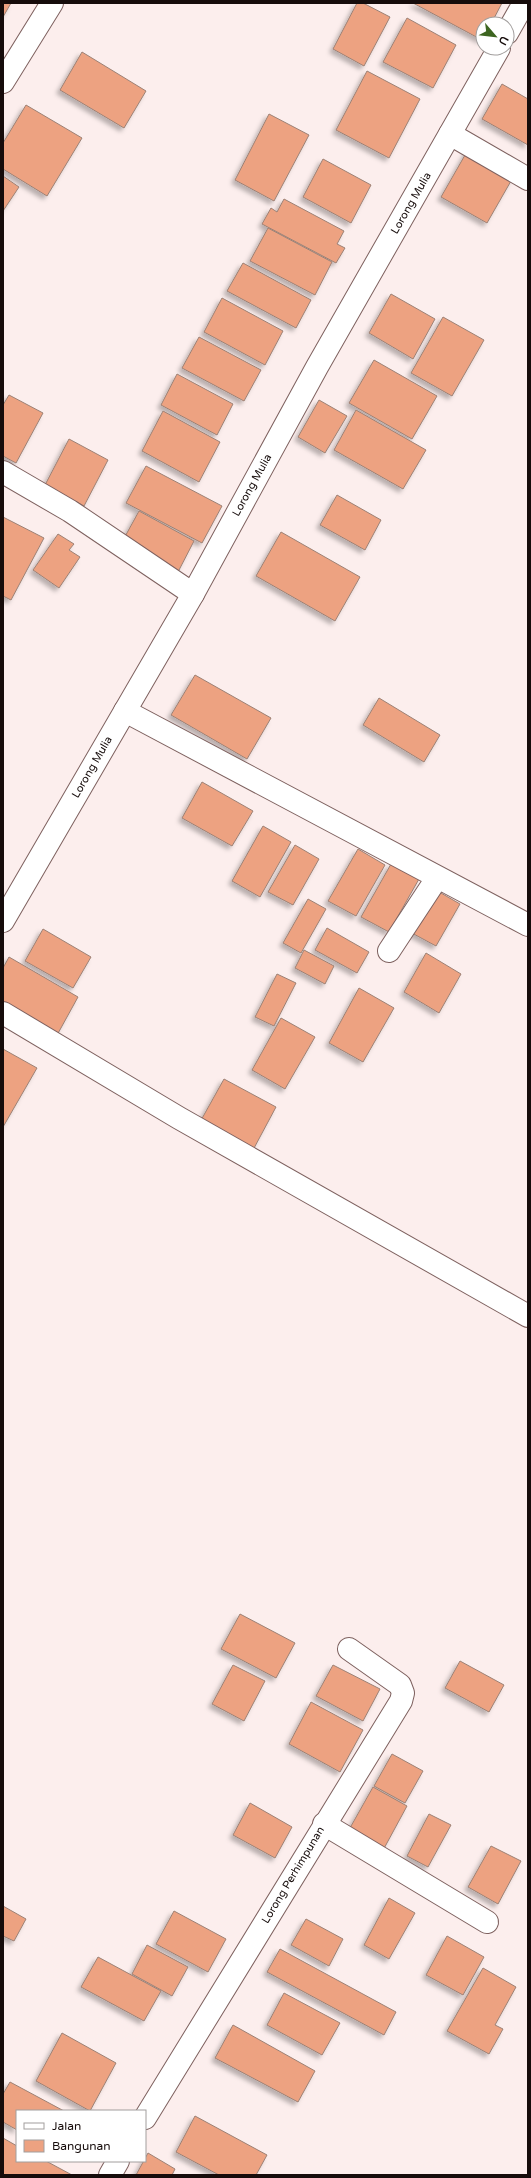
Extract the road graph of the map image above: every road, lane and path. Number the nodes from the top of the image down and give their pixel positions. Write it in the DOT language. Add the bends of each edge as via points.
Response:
graph roads {
  1 [pos="52,3"];
  2 [pos="524,3"];
  3 [pos="515,19"];
  4 [pos="494,56"];
  5 [pos="3,82"];
  6 [pos="450,134"];
  7 [pos="528,179"];
  8 [pos="3,472"];
  9 [pos="193,594"];
  10 [pos="125,711"];
  11 [pos="437,878"];
  12 [pos="3,921"];
  13 [pos="528,925"];
  14 [pos="389,951"];
  15 [pos="3,1013"];
  16 [pos="528,1316"];
  17 [pos="349,1649"];
  18 [pos="324,1824"];
  19 [pos="487,1922"];
  20 [pos="146,2116"];
  21 [pos="117,2162"];
  22 [pos="110,2175"];
  1 -- 5 [label="street"];
  2 -- 3 [label="street"];
  4 -- 6 [label="street, Lorong Mulia"];
  6 -- 7 [label="street"];
  6 -- 9 [label="street, Lorong Mulia" via="317,367"];
  8 -- 9 [label="street" via="70,511"];
  9 -- 10 [label="street, Lorong Mulia"];
  10 -- 11 [label="street"];
  10 -- 12 [label="street, Lorong Mulia"];
  11 -- 13 [label="street"];
  11 -- 14 [label="street"];
  15 -- 16 [label="street" via="179,1118"];
  17 -- 18 [label="street, Lorong Perhimpunan" via="400,1685 403,1694"];
  18 -- 19 [label="street"];
  18 -- 20 [label="street, Lorong Perhimpunan"];
  21 -- 22 [label="street"];
}
